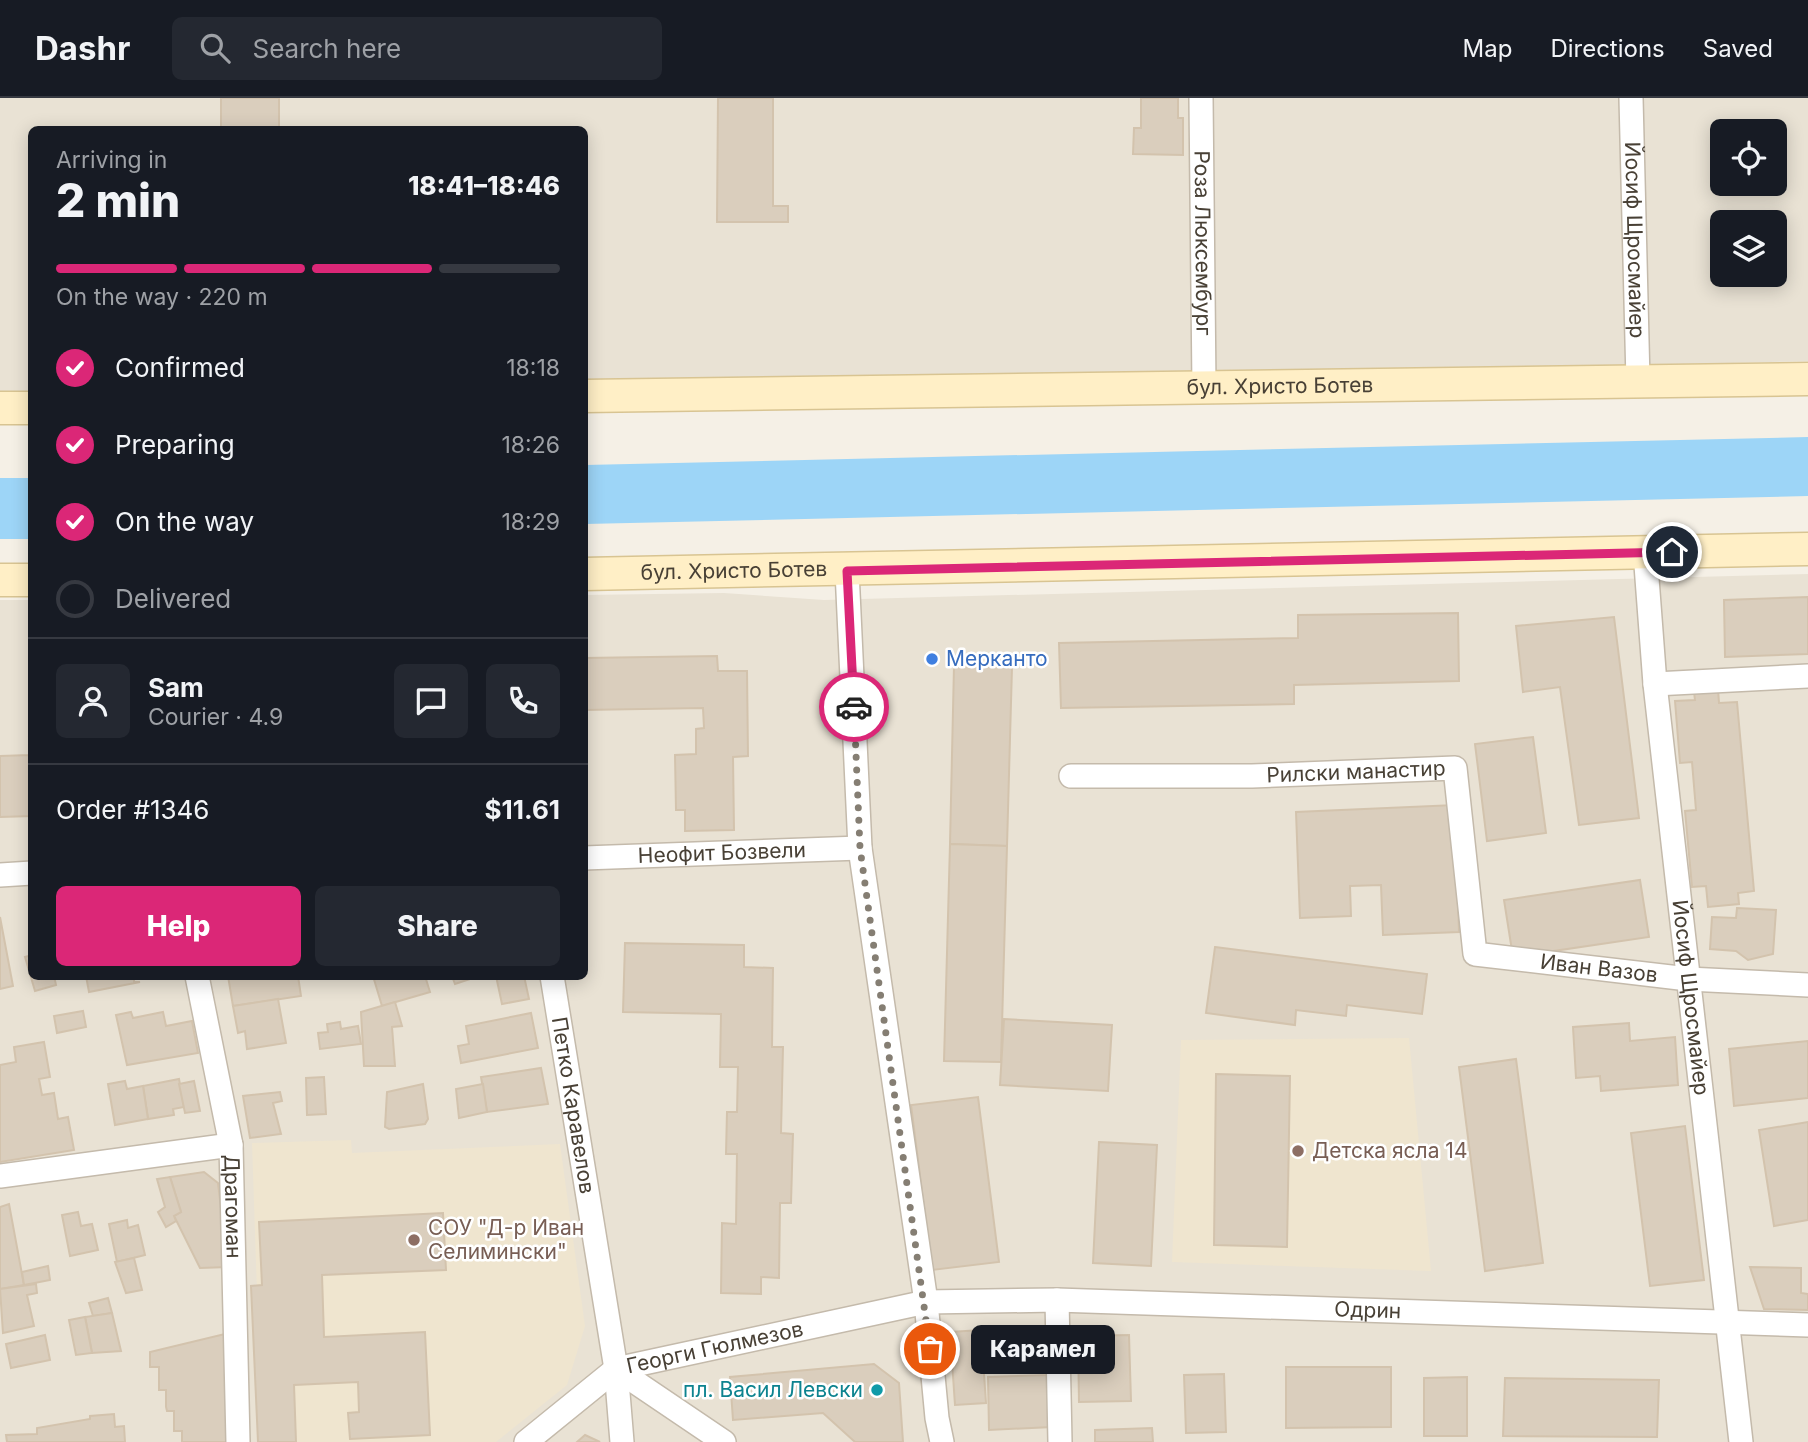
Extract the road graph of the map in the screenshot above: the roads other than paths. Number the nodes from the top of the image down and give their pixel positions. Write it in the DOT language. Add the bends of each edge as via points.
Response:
graph roads {
  1 [pos="1201,98"];
  2 [pos="1631,98"];
  3 [pos="1808,379"];
  4 [pos="1638,381"];
  5 [pos="1204,387"];
  6 [pos="588,397"];
  7 [pos="0,408"];
  8 [pos="28,408"];
  9 [pos="1808,549"];
  10 [pos="1645,552"];
  11 [pos="847,571"];
  12 [pos="588,574"];
  13 [pos="0,580"];
  14 [pos="28,580"];
  15 [pos="1808,676"];
  16 [pos="1655,684"];
  17 [pos="1071,776"];
  18 [pos="860,848"];
  19 [pos="588,858"];
  20 [pos="28,873"];
  21 [pos="0,875"];
  22 [pos="1475,954"];
  23 [pos="1688,979"];
  24 [pos="198,980"];
  25 [pos="553,980"];
  26 [pos="1808,985"];
  27 [pos="231,1146"];
  28 [pos="0,1176"];
  29 [pos="1056,1300"];
  30 [pos="926,1302"];
  31 [pos="1726,1322"];
  32 [pos="1808,1325"];
  33 [pos="616,1369"];
  34 [pos="238,1442"];
  35 [pos="526,1442"];
  36 [pos="622,1442"];
  37 [pos="724,1442"];
  38 [pos="945,1442"];
  39 [pos="1060,1442"];
  40 [pos="1741,1442"];
  1 -- 5 [label="street, Роза Люксембург"];
  2 -- 4 [label="street, Йосиф Щросмайер"];
  3 -- 4 [label="main road, бул. Христо Ботев"];
  4 -- 5 [label="main road, бул. Христо Ботев"];
  5 -- 6 [label="main road, бул. Христо Ботев"];
  7 -- 8 [label="main road"];
  9 -- 10 [label="main road, бул. Христо Ботев"];
  10 -- 11 [label="main road, бул. Христо Ботев"];
  10 -- 16 [label="street, Йосиф Щросмайер"];
  11 -- 12 [label="main road, бул. Христо Ботев"];
  11 -- 18 [label="street"];
  13 -- 14 [label="main road"];
  15 -- 16 [label="street"];
  16 -- 23 [label="street, Йосиф Щросмайер"];
  17 -- 22 [label="street, Рилски манастир" via="1252,776 1455,768"];
  18 -- 19 [label="street, Неофит Бозвели"];
  18 -- 30 [label="street"];
  20 -- 21 [label="street"];
  22 -- 23 [label="street, Иван Вазов"];
  23 -- 26 [label="street, Иван Вазов"];
  23 -- 31 [label="street, Йосиф Щросмайер"];
  24 -- 27 [label="street, Драгоман"];
  25 -- 33 [label="street, Петко Каравелов"];
  27 -- 28 [label="street"];
  27 -- 34 [label="street, Драгоман"];
  29 -- 30 [label="street, Одрин"];
  29 -- 31 [label="street, Одрин"];
  29 -- 39 [label="street"];
  30 -- 33 [label="street, Георги Гюлмезов"];
  30 -- 38 [label="street" via="937,1418"];
  31 -- 32 [label="street, Одрин"];
  31 -- 40 [label="street, Йосиф Щросмайер"];
  33 -- 35 [label="street, Георги Гюлмезов"];
  33 -- 36 [label="street, Петко Каравелов"];
  33 -- 37 [label="street"];
}
